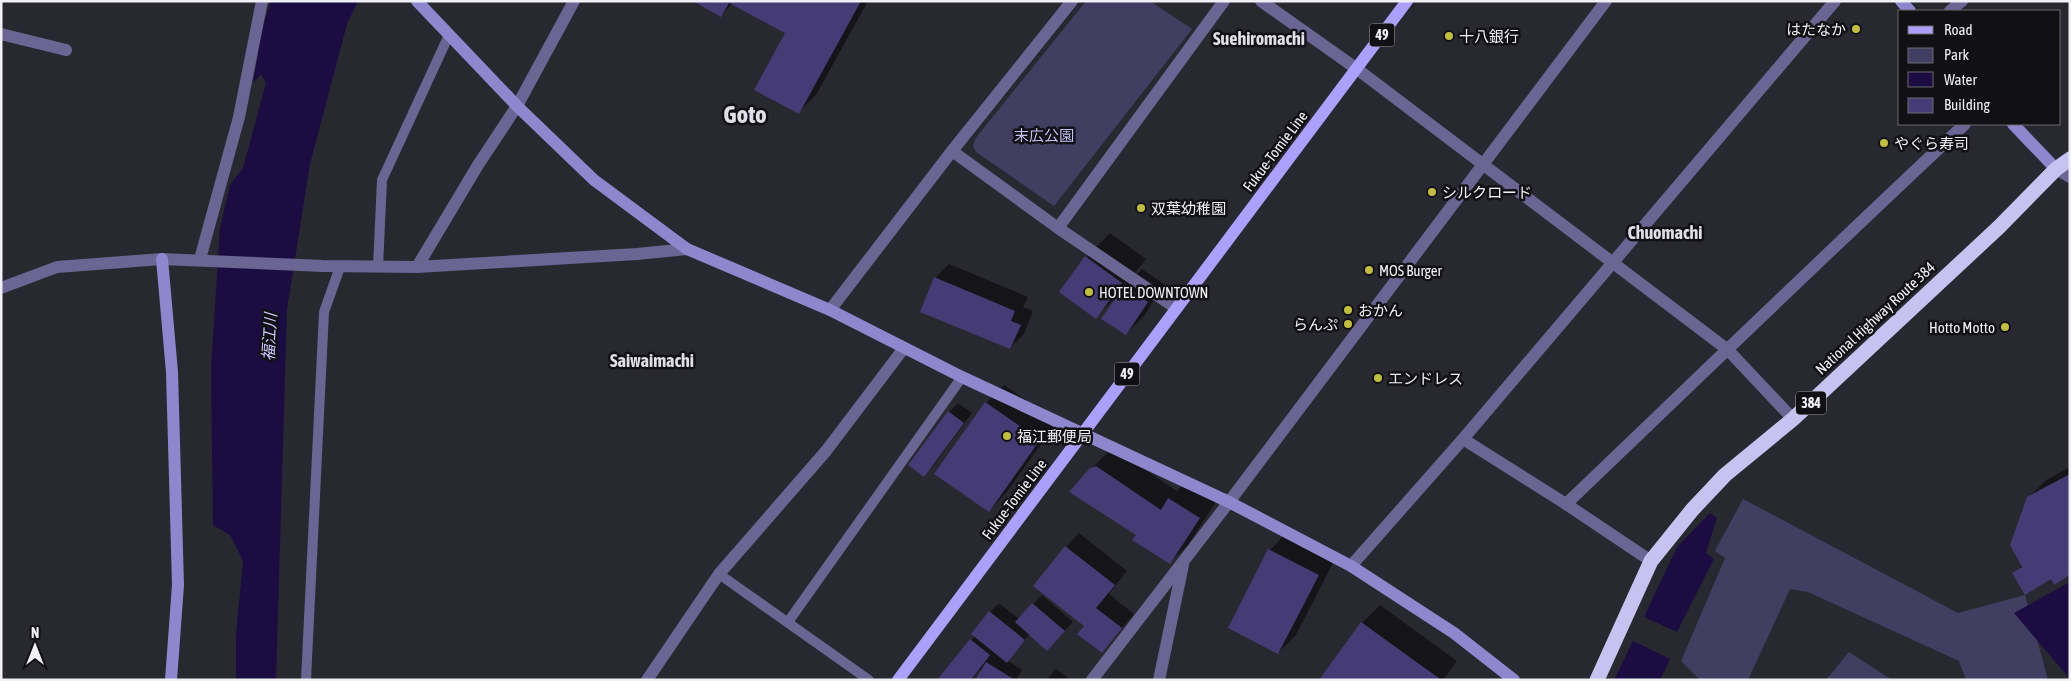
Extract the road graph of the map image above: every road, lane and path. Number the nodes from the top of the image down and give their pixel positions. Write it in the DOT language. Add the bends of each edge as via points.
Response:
graph roads {
  1 [pos="262,1"];
  2 [pos="418,1"];
  3 [pos="574,1"];
  4 [pos="1072,1"];
  5 [pos="1224,1"];
  6 [pos="1261,1"];
  7 [pos="1407,1"];
  8 [pos="1606,1"];
  9 [pos="1835,1"];
  10 [pos="1962,1"];
  11 [pos="1951,10"];
  12 [pos="1,34"];
  13 [pos="450,35"];
  14 [pos="66,50"];
  15 [pos="1357,70"];
  16 [pos="517,106"];
  17 [pos="1964,125"];
  18 [pos="2014,125"];
  19 [pos="952,151"];
  20 [pos="2070,159"];
  21 [pos="1484,165"];
  22 [pos="2056,169"];
  23 [pos="2070,177"];
  24 [pos="1058,228"];
  25 [pos="686,249"];
  26 [pos="162,259"];
  27 [pos="200,259"];
  28 [pos="1613,263"];
  29 [pos="340,267"];
  30 [pos="378,267"];
  31 [pos="417,267"];
  32 [pos="1,288"];
  33 [pos="1176,308"];
  34 [pos="830,310"];
  35 [pos="904,348"];
  36 [pos="1728,350"];
  37 [pos="962,377"];
  38 [pos="1793,419"];
  39 [pos="1083,433"];
  40 [pos="1463,439"];
  41 [pos="1229,502"];
  42 [pos="1566,504"];
  43 [pos="1184,560"];
  44 [pos="1651,561"];
  45 [pos="1351,566"];
  46 [pos="719,574"];
  47 [pos="788,622"];
  48 [pos="171,680"];
  49 [pos="306,680"];
  50 [pos="647,680"];
  51 [pos="869,680"];
  52 [pos="898,680"];
  53 [pos="1092,680"];
  54 [pos="1159,680"];
  55 [pos="1514,680"];
  56 [pos="1597,680"];
  1 -- 27 [label="street" via="239,117"];
  2 -- 13 [label="street"];
  3 -- 16 [label="street"];
  4 -- 19 [label="street"];
  5 -- 24 [label="street"];
  6 -- 15 [label="street"];
  7 -- 15 [label="main road, Fukue-Tomie Line / 49"];
  8 -- 21 [label="street"];
  9 -- 28 [label="street"];
  10 -- 11 [label="street"];
  12 -- 14 [label="street"];
  13 -- 16 [label="street"];
  13 -- 30 [label="lane" via="382,180"];
  15 -- 21 [label="street"];
  15 -- 33 [label="main road, Fukue-Tomie Line / 49"];
  16 -- 25 [label="street" via="594,180"];
  16 -- 31 [label="street"];
  17 -- 36 [label="street"];
  18 -- 22 [label="street"];
  19 -- 24 [label="street"];
  19 -- 34 [label="street"];
  20 -- 22 [label="highway, National Highway Route 384 / 384"];
  21 -- 28 [label="street"];
  21 -- 41 [label="street"];
  22 -- 23 [label="street"];
  22 -- 38 [label="highway, National Highway Route 384 / 384" via="1999,227"];
  24 -- 33 [label="street"];
  25 -- 31 [label="street"];
  25 -- 34 [label="street"];
  26 -- 27 [label="street"];
  26 -- 32 [label="street" via="58,267"];
  26 -- 48 [label="street" via="172,372 178,585"];
  27 -- 29 [label="street"];
  28 -- 36 [label="street"];
  28 -- 40 [label="street"];
  29 -- 30 [label="street"];
  29 -- 49 [label="lane" via="324,312"];
  30 -- 31 [label="street"];
  33 -- 39 [label="main road, Fukue-Tomie Line / 49"];
  34 -- 35 [label="street"];
  35 -- 37 [label="street"];
  35 -- 46 [label="street" via="826,451"];
  36 -- 38 [label="street"];
  36 -- 42 [label="street"];
  37 -- 39 [label="street"];
  37 -- 47 [label="lane"];
  38 -- 44 [label="highway, National Highway Route 384 / 384" via="1725,475"];
  39 -- 41 [label="street"];
  39 -- 52 [label="main road, Fukue-Tomie Line / 49"];
  40 -- 42 [label="street"];
  40 -- 45 [label="street"];
  41 -- 43 [label="street"];
  41 -- 45 [label="street"];
  42 -- 44 [label="street"];
  43 -- 53 [label="street"];
  43 -- 54 [label="street"];
  44 -- 56 [label="highway, National Highway Route 384 / 384"];
  45 -- 55 [label="street" via="1454,633"];
  46 -- 47 [label="lane"];
  46 -- 50 [label="street"];
  47 -- 51 [label="lane"];
}
